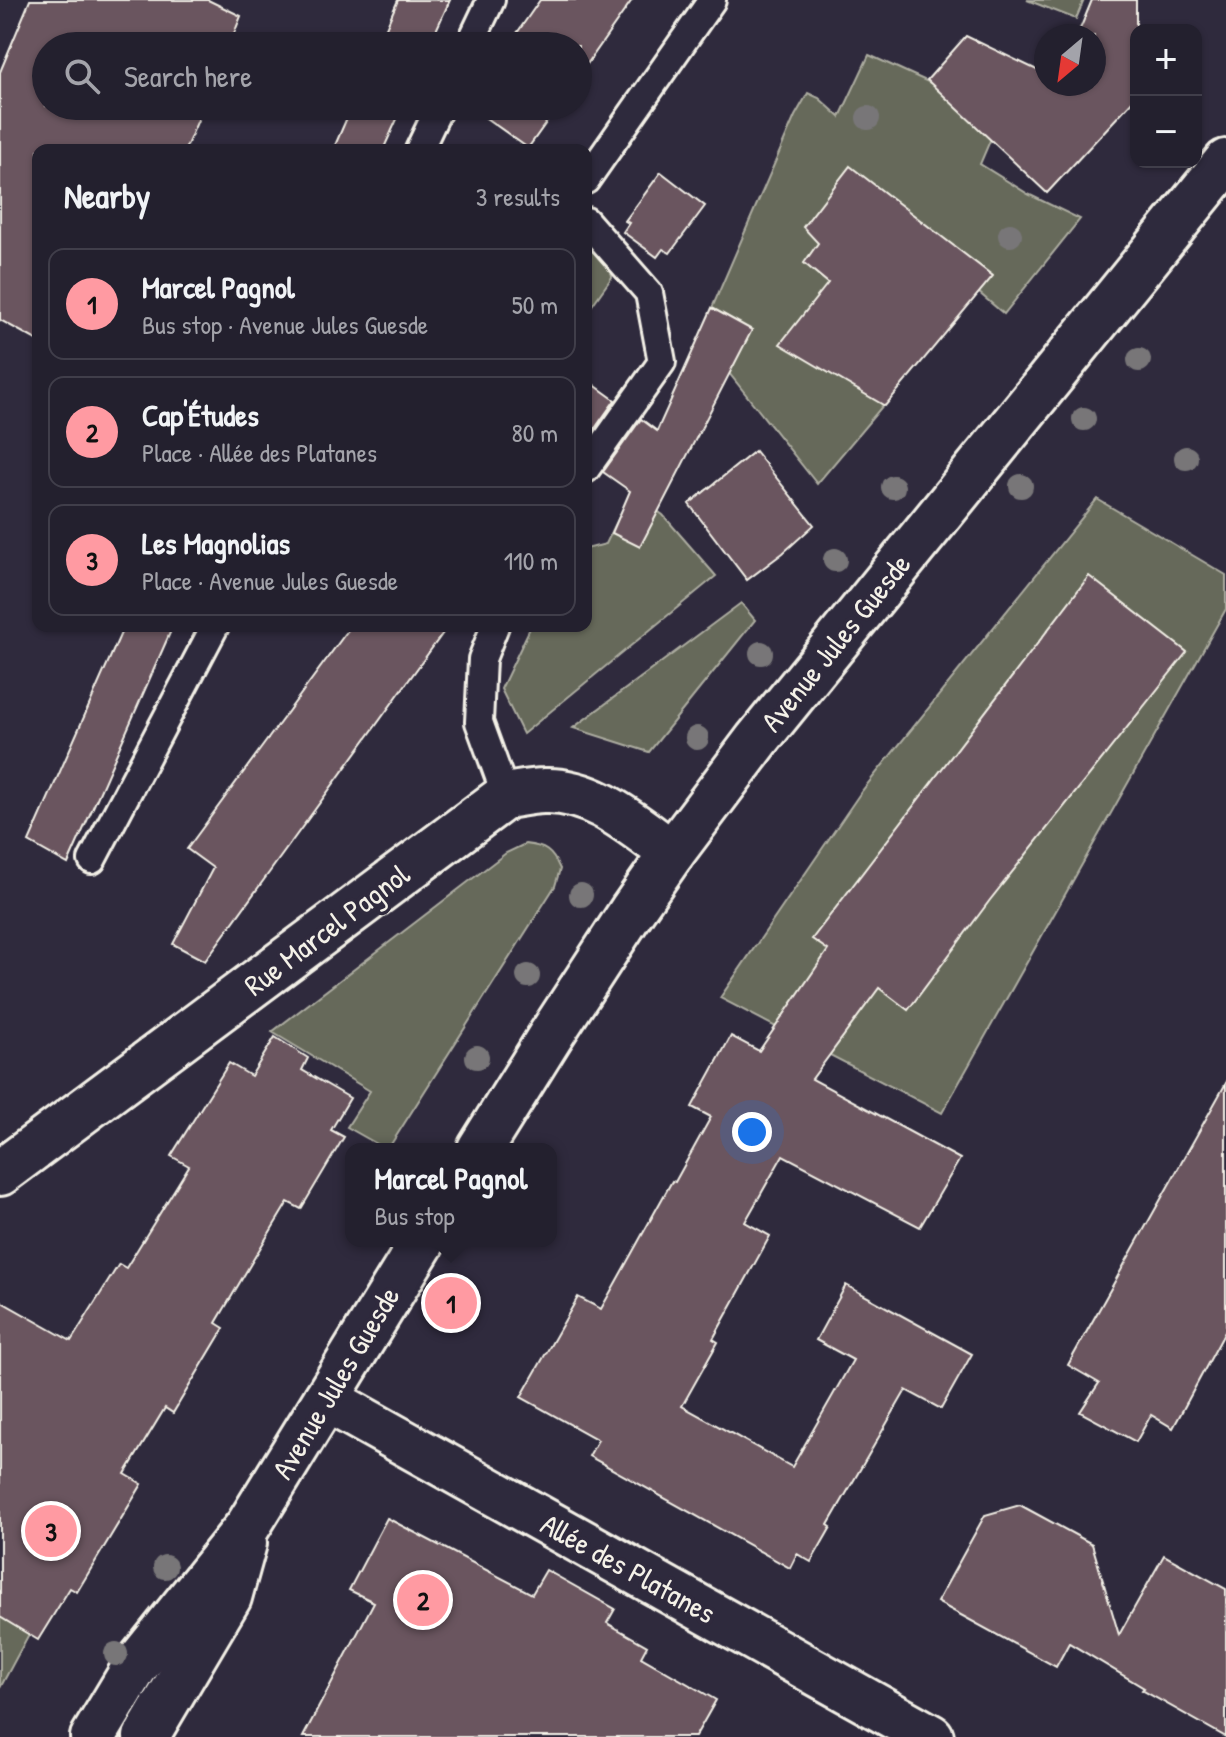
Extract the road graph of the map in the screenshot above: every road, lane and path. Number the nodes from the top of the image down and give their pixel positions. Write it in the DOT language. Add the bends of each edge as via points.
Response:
graph roads {
  1 [pos="491,0"];
  2 [pos="712,0"];
  3 [pos="476,32"];
  4 [pos="433,120"];
  5 [pos="422,144"];
  6 [pos="1226,162"];
  7 [pos="592,171"];
  8 [pos="592,228"];
  9 [pos="592,461"];
  10 [pos="212,632"];
  11 [pos="493,632"];
  12 [pos="506,796"];
  13 [pos="672,853"];
  14 [pos="92,860"];
  15 [pos="484,1143"];
  16 [pos="0,1173"];
  17 [pos="419,1247"];
  18 [pos="326,1399"];
  19 [pos="248,1526"];
  20 [pos="93,1737"];
  21 [pos="146,1737"];
  22 [pos="931,1737"];
  1 -- 3 [label="lane"];
  2 -- 7 [label="lane"];
  4 -- 5 [label="lane"];
  6 -- 13 [label="street, Avenue Jules Guesde" via="757,740"];
  8 -- 9 [label="lane" via="649,293 662,362"];
  10 -- 14 [label="lane"];
  11 -- 12 [label="lane" via="482,659 479,722"];
  12 -- 13 [label="street, Rue Marcel Pagnol" via="546,791 580,795"];
  12 -- 16 [label="street, Rue Marcel Pagnol"];
  13 -- 15 [label="street, Avenue Jules Guesde"];
  17 -- 18 [label="street, Avenue Jules Guesde"];
  18 -- 19 [label="street, Avenue Jules Guesde"];
  18 -- 22 [label="street, Allée des Platanes"];
  19 -- 20 [label="street, Avenue Jules Guesde" via="135,1667"];
  19 -- 21 [label="street, Avenue Jules Guesde" via="229,1597"];
}
